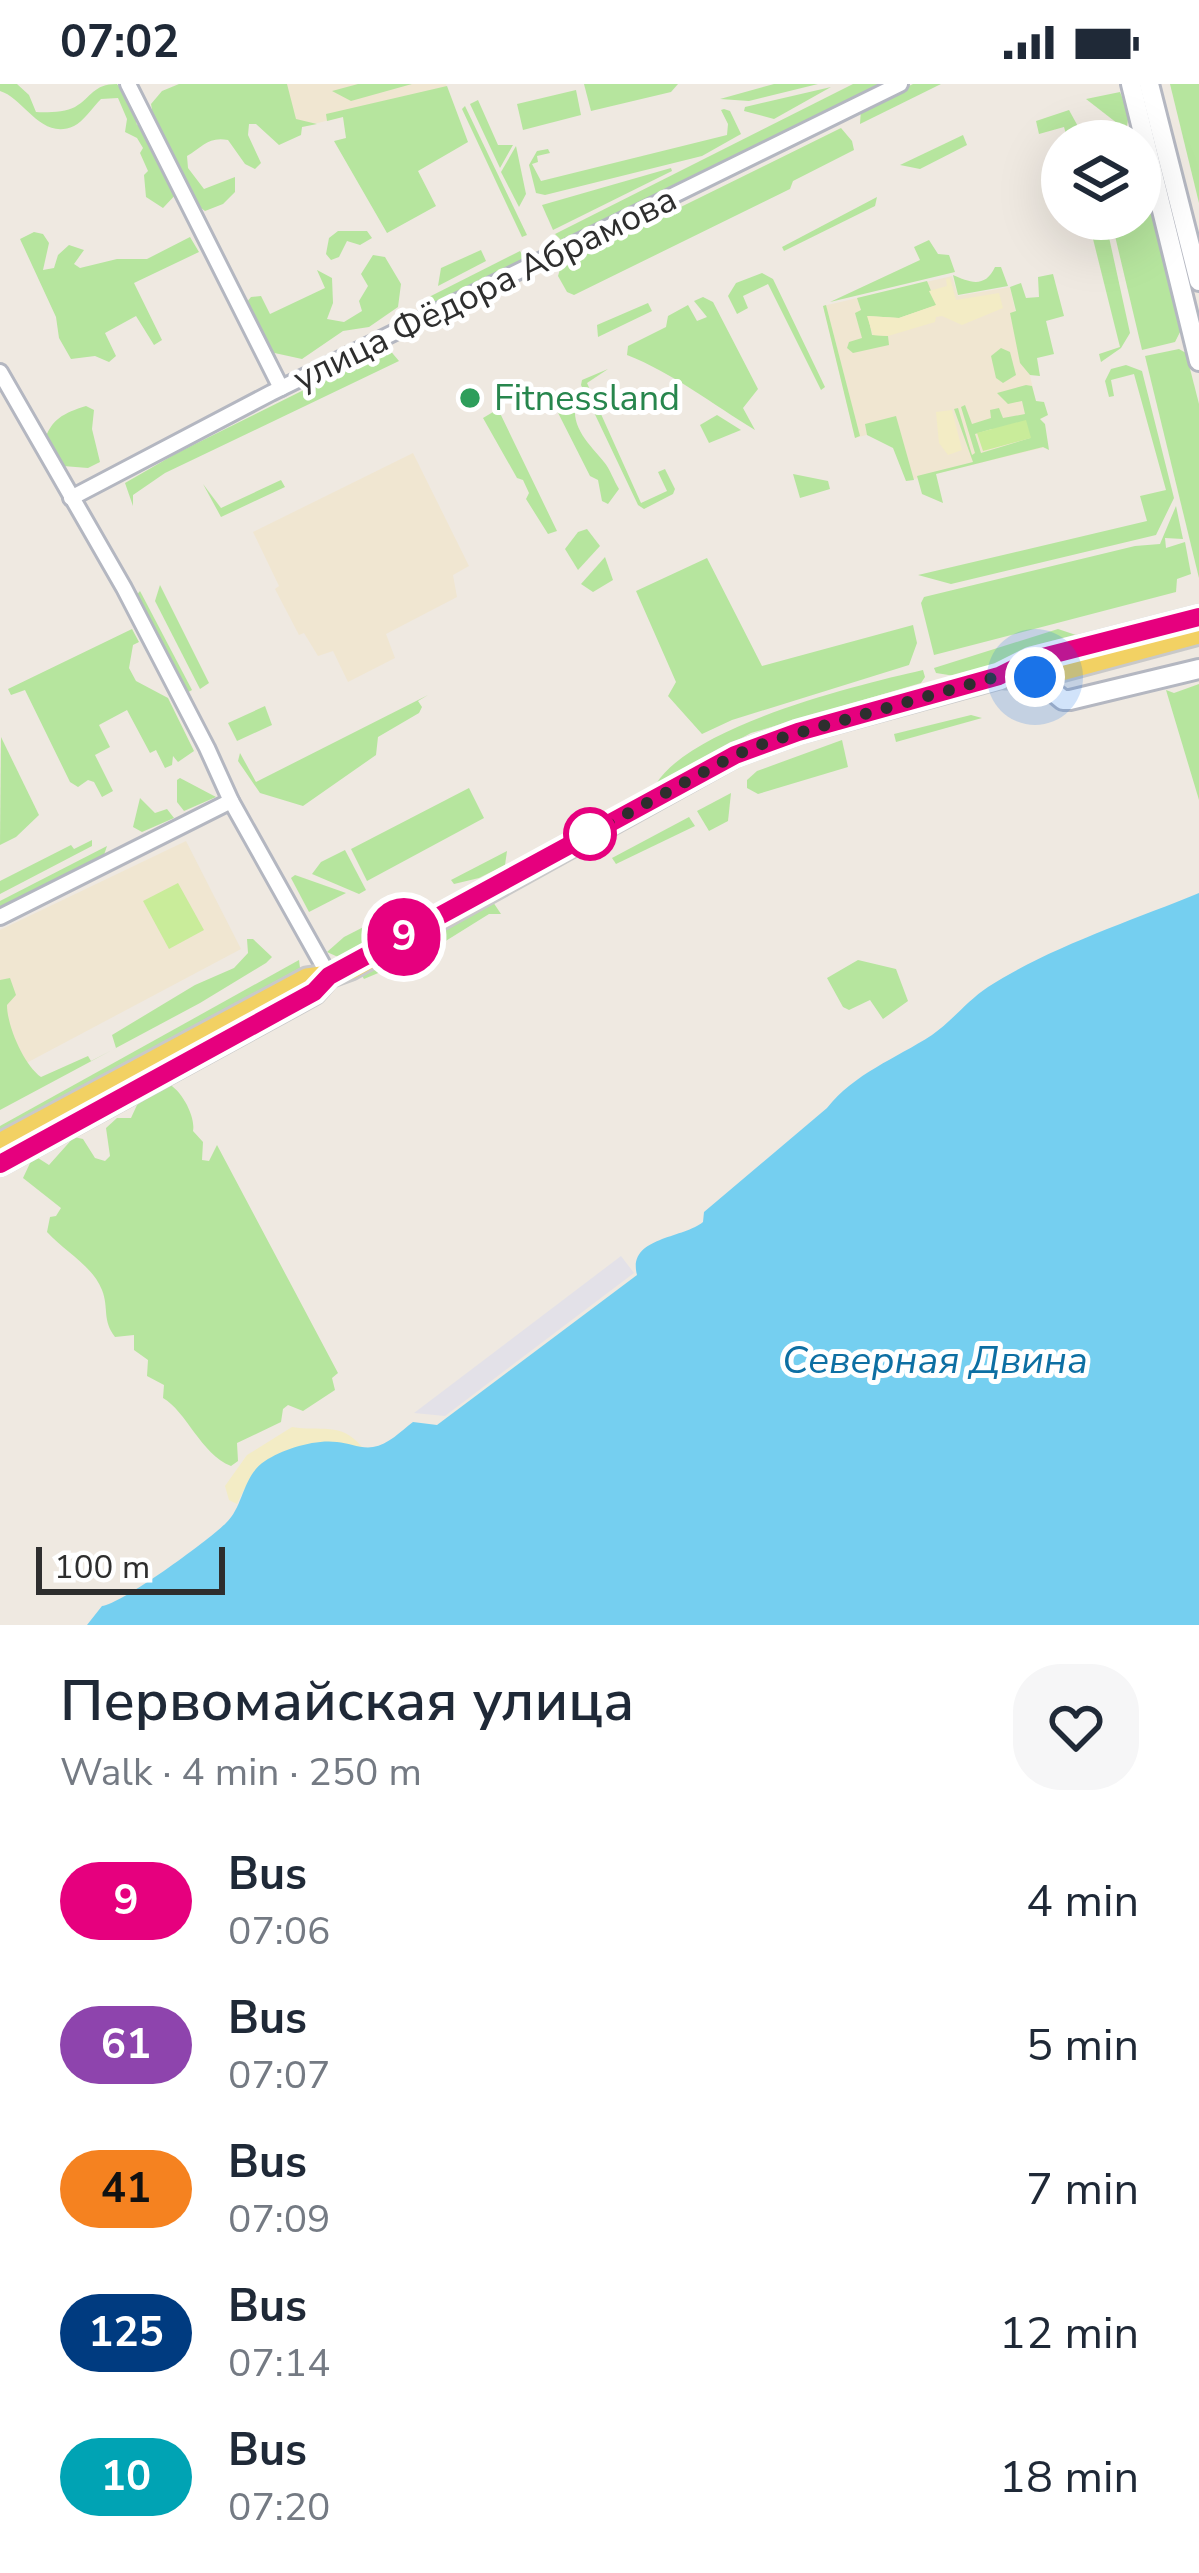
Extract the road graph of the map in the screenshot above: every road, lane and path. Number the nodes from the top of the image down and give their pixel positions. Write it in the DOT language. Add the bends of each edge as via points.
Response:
graph roads {
  1 [pos="128,84"];
  2 [pos="900,84"];
  3 [pos="1131,84"];
  4 [pos="1149,84"];
  5 [pos="1199,281"];
  6 [pos="1199,361"];
  7 [pos="0,372"];
  8 [pos="281,388"];
  9 [pos="70,498"];
  10 [pos="1199,617"];
  11 [pos="1199,633"];
  12 [pos="1199,669"];
  13 [pos="999,676"];
  14 [pos="1035,677"];
  15 [pos="231,801"];
  16 [pos="0,917"];
  17 [pos="329,976"];
  18 [pos="0,1144"];
  19 [pos="0,1164"];
  1 -- 8 [label="street"];
  2 -- 8 [label="street, улица Фёдора Абрамова"];
  3 -- 6 [label="main road"];
  4 -- 5 [label="main road"];
  7 -- 9 [label="street"];
  8 -- 9 [label="street, улица Фёдора Абрамова"];
  9 -- 15 [label="street"];
  10 -- 13 [label="main road" via="1031,660"];
  11 -- 14 [label="main road"];
  12 -- 14 [label="main road" via="1070,700"];
  13 -- 14 [label="main road"];
  13 -- 17 [label="main road" via="735,755"];
  15 -- 16 [label="street"];
  15 -- 17 [label="street"];
  17 -- 18 [label="main road" via="307,979"];
  17 -- 19 [label="main road" via="314,992"];
}
